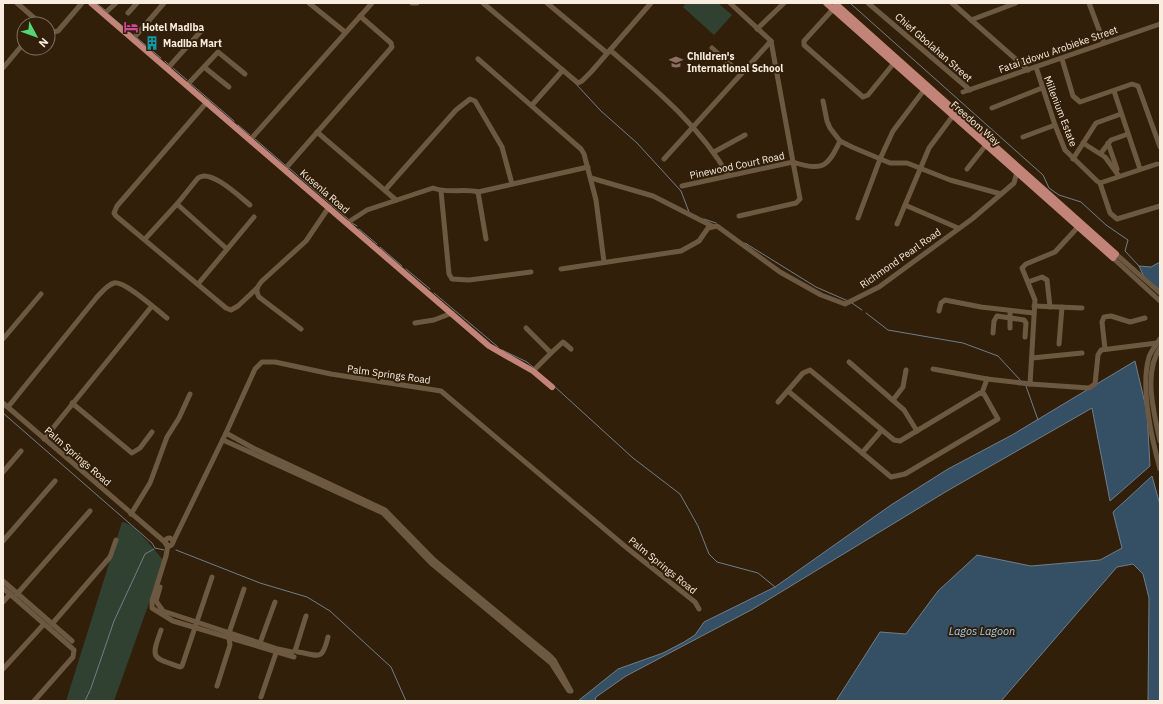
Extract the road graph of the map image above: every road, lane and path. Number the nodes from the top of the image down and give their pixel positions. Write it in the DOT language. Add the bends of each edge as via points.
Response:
graph roads {
  1 [pos="17,3"];
  2 [pos="82,3"];
  3 [pos="91,3"];
  4 [pos="116,3"];
  5 [pos="137,3"];
  6 [pos="164,3"];
  7 [pos="309,3"];
  8 [pos="372,3"];
  9 [pos="412,3"];
  10 [pos="417,3"];
  11 [pos="483,3"];
  12 [pos="547,3"];
  13 [pos="651,3"];
  14 [pos="730,3"];
  15 [pos="784,3"];
  16 [pos="826,3"];
  17 [pos="868,3"];
  18 [pos="952,3"];
  19 [pos="1016,3"];
  20 [pos="1089,3"];
  21 [pos="835,6"];
  22 [pos="128,13"];
  23 [pos="104,14"];
  24 [pos="32,16"];
  25 [pos="360,16"];
  26 [pos="971,20"];
  27 [pos="1160,24"];
  28 [pos="757,29"];
  29 [pos="202,30"];
  30 [pos="56,31"];
  31 [pos="345,32"];
  32 [pos="133,39"];
  33 [pos="772,41"];
  34 [pos="1104,43"];
  35 [pos="712,48"];
  36 [pos="609,51"];
  37 [pos="16,53"];
  38 [pos="478,59"];
  39 [pos="1062,59"];
  40 [pos="894,63"];
  41 [pos="204,67"];
  42 [pos="1036,67"];
  43 [pos="3,68"];
  44 [pos="167,68"];
  45 [pos="563,70"];
  46 [pos="1028,70"];
  47 [pos="245,74"];
  48 [pos="741,74"];
  49 [pos="187,85"];
  50 [pos="229,87"];
  51 [pos="1042,88"];
  52 [pos="924,90"];
  53 [pos="970,90"];
  54 [pos="1114,91"];
  55 [pos="963,92"];
  56 [pos="824,101"];
  57 [pos="207,102"];
  58 [pos="532,105"];
  59 [pos="992,108"];
  60 [pos="955,113"];
  61 [pos="1121,114"];
  62 [pos="1055,125"];
  63 [pos="694,127"];
  64 [pos="317,132"];
  65 [pos="1128,134"];
  66 [pos="746,135"];
  67 [pos="1023,137"];
  68 [pos="250,140"];
  69 [pos="840,141"];
  70 [pos="1083,143"];
  71 [pos="1108,143"];
  72 [pos="986,145"];
  73 [pos="1160,147"];
  74 [pos="714,152"];
  75 [pos="1101,153"];
  76 [pos="664,159"];
  77 [pos="880,159"];
  78 [pos="1073,159"];
  79 [pos="793,162"];
  80 [pos="1157,164"];
  81 [pos="588,167"];
  82 [pos="921,168"];
  83 [pos="285,169"];
  84 [pos="967,169"];
  85 [pos="1140,169"];
  86 [pos="1017,172"];
  87 [pos="728,175"];
  88 [pos="1120,176"];
  89 [pos="590,178"];
  90 [pos="1100,183"];
  91 [pos="512,184"];
  92 [pos="682,186"];
  93 [pos="385,190"];
  94 [pos="441,191"];
  95 [pos="478,192"];
  96 [pos="1001,194"];
  97 [pos="396,200"];
  98 [pos="177,204"];
  99 [pos="250,205"];
  100 [pos="905,205"];
  101 [pos="1160,206"];
  102 [pos="329,207"];
  103 [pos="739,216"];
  104 [pos="254,217"];
  105 [pos="858,218"];
  106 [pos="347,223"];
  107 [pos="897,224"];
  108 [pos="712,226"];
  109 [pos="1078,227"];
  110 [pos="958,228"];
  111 [pos="145,239"];
  112 [pos="486,239"];
  113 [pos="227,249"];
  114 [pos="1115,256"];
  115 [pos="604,262"];
  116 [pos="561,269"];
  117 [pos="531,272"];
  118 [pos="1028,282"];
  119 [pos="198,284"];
  120 [pos="257,288"];
  121 [pos="1160,293"];
  122 [pos="41,294"];
  123 [pos="1160,301"];
  124 [pos="152,306"];
  125 [pos="1034,306"];
  126 [pos="1050,307"];
  127 [pos="1062,307"];
  128 [pos="1082,308"];
  129 [pos="940,311"];
  130 [pos="1010,311"];
  131 [pos="452,313"];
  132 [pos="1033,313"];
  133 [pos="167,318"];
  134 [pos="1145,318"];
  135 [pos="1010,319"];
  136 [pos="415,324"];
  137 [pos="526,328"];
  138 [pos="1010,328"];
  139 [pos="301,329"];
  140 [pos="993,333"];
  141 [pos="1025,337"];
  142 [pos="3,339"];
  143 [pos="1159,343"];
  144 [pos="1059,344"];
  145 [pos="571,348"];
  146 [pos="1105,349"];
  147 [pos="551,353"];
  148 [pos="1082,353"];
  149 [pos="1032,358"];
  150 [pos="849,362"];
  151 [pos="535,369"];
  152 [pos="933,369"];
  153 [pos="906,370"];
  154 [pos="987,379"];
  155 [pos="1030,384"];
  156 [pos="552,387"];
  157 [pos="788,391"];
  158 [pos="982,393"];
  159 [pos="190,394"];
  160 [pos="892,400"];
  161 [pos="72,402"];
  162 [pos="778,402"];
  163 [pos="3,403"];
  164 [pos="8,407"];
  165 [pos="917,430"];
  166 [pos="882,431"];
  167 [pos="152,432"];
  168 [pos="1159,432"];
  169 [pos="226,433"];
  170 [pos="1152,433"];
  171 [pos="44,439"];
  172 [pos="223,440"];
  173 [pos="241,440"];
  174 [pos="1160,441"];
  175 [pos="238,448"];
  176 [pos="21,451"];
  177 [pos="862,453"];
  178 [pos="1160,469"];
  179 [pos="3,472"];
  180 [pos="55,481"];
  181 [pos="90,511"];
  182 [pos="131,514"];
  183 [pos="116,540"];
  184 [pos="3,541"];
  185 [pos="168,542"];
  186 [pos="212,576"];
  187 [pos="3,581"];
  188 [pos="3,588"];
  189 [pos="244,590"];
  190 [pos="10,594"];
  191 [pos="17,594"];
  192 [pos="3,602"];
  193 [pos="275,602"];
  194 [pos="700,609"];
  195 [pos="306,616"];
  196 [pos="44,624"];
  197 [pos="52,624"];
  198 [pos="196,625"];
  199 [pos="161,630"];
  200 [pos="229,636"];
  201 [pos="328,637"];
  202 [pos="72,641"];
  203 [pos="260,643"];
  204 [pos="276,653"];
  205 [pos="297,653"];
  206 [pos="3,669"];
  207 [pos="217,686"];
  208 [pos="261,697"];
  209 [pos="34,701"];
  1 -- 24 [label="street"];
  2 -- 30 [label="street"];
  3 -- 23 [label="main road, Kusenla Road"];
  4 -- 23 [label="street"];
  5 -- 22 [label="street"];
  6 -- 32 [label="street"];
  7 -- 31 [label="street"];
  8 -- 25 [label="street"];
  9 -- 10 [label="street"];
  11 -- 45 [label="street"];
  12 -- 36 [label="street"];
  13 -- 36 [label="street"];
  14 -- 28 [label="street"];
  15 -- 28 [label="street"];
  16 -- 21 [label="main road, Freedom Way"];
  17 -- 53 [label="street, Chief Gbolahan Street"];
  18 -- 26 [label="street"];
  19 -- 26 [label="street"];
  20 -- 34 [label="street"];
  21 -- 40 [label="main road, Freedom Way"];
  21 -- 40 [label="street" via="804,41 804,45 863,97 868,95"];
  21 -- 60 [label="main road, Freedom Way"];
  23 -- 32 [label="main road, Kusenla Road"];
  25 -- 31 [label="street"];
  25 -- 64 [label="street" via="391,43 392,47"];
  26 -- 46 [label="street"];
  27 -- 34 [label="street, Fatai Idowu Arobieke Street"];
  28 -- 33 [label="street"];
  29 -- 44 [label="street"];
  31 -- 68 [label="street"];
  32 -- 44 [label="main road, Kusenla Road"];
  33 -- 48 [label="street"];
  33 -- 79 [label="street, Pinewood Court Road"];
  34 -- 39 [label="street, Fatai Idowu Arobieke Street"];
  35 -- 48 [label="street"];
  36 -- 45 [label="street" via="578,83"];
  36 -- 63 [label="street"];
  37 -- 43 [label="street"];
  38 -- 58 [label="street"];
  39 -- 42 [label="street, Fatai Idowu Arobieke Street"];
  39 -- 54 [label="street" via="1076,100 1085,101"];
  40 -- 52 [label="main road, Freedom Way"];
  41 -- 47 [label="street" via="218,52"];
  41 -- 49 [label="street"];
  41 -- 50 [label="street"];
  42 -- 46 [label="street, Fatai Idowu Arobieke Street"];
  42 -- 51 [label="street, Millenium Estate"];
  44 -- 49 [label="main road, Kusenla Road"];
  45 -- 58 [label="street"];
  46 -- 53 [label="street, Fatai Idowu Arobieke Street"];
  48 -- 63 [label="street"];
  49 -- 57 [label="main road, Kusenla Road"];
  51 -- 59 [label="street"];
  51 -- 62 [label="street, Millenium Estate"];
  52 -- 60 [label="main road, Freedom Way"];
  52 -- 77 [label="street" via="893,131"];
  53 -- 55 [label="street, Fatai Idowu Arobieke Street"];
  54 -- 61 [label="street"];
  54 -- 73 [label="street" via="1132,84 1140,88"];
  56 -- 69 [label="street" via="827,121"];
  57 -- 68 [label="main road, Kusenla Road"];
  57 -- 111 [label="street" via="115,209 116,216"];
  58 -- 81 [label="street" via="581,149"];
  60 -- 72 [label="main road, Freedom Way"];
  60 -- 82 [label="street" via="929,148"];
  60 -- 114 [label="main road, Freedom Way"];
  61 -- 65 [label="street"];
  61 -- 70 [label="street" via="1096,123"];
  62 -- 67 [label="street"];
  62 -- 78 [label="street, Millenium Estate" via="1065,150"];
  63 -- 74 [label="street"];
  63 -- 76 [label="street"];
  64 -- 83 [label="street"];
  64 -- 93 [label="street"];
  65 -- 71 [label="street"];
  65 -- 85 [label="street"];
  66 -- 74 [label="street"];
  68 -- 83 [label="main road, Kusenla Road"];
  69 -- 77 [label="street"];
  69 -- 79 [label="street" via="827,164 809,168"];
  70 -- 75 [label="street"];
  70 -- 78 [label="street"];
  71 -- 75 [label="street"];
  71 -- 88 [label="street"];
  72 -- 84 [label="street"];
  72 -- 86 [label="main road, Freedom Way"];
  74 -- 87 [label="street"];
  75 -- 88 [label="street"];
  77 -- 82 [label="street"];
  77 -- 105 [label="street"];
  78 -- 90 [label="street, Millenium Estate"];
  79 -- 87 [label="street, Pinewood Court Road"];
  79 -- 103 [label="street" via="800,200"];
  80 -- 85 [label="street"];
  81 -- 89 [label="street"];
  81 -- 91 [label="street"];
  82 -- 96 [label="street" via="950,180"];
  82 -- 100 [label="street"];
  83 -- 102 [label="main road, Kusenla Road"];
  85 -- 88 [label="street"];
  86 -- 96 [label="street, Richmond Pearl Road" via="1014,183"];
  86 -- 109 [label="main road, Freedom Way"];
  87 -- 92 [label="street, Pinewood Court Road"];
  88 -- 90 [label="street"];
  89 -- 108 [label="street, Richmond Pearl Road" via="653,196"];
  89 -- 115 [label="street" via="596,200"];
  90 -- 101 [label="street" via="1110,213 1116,219"];
  91 -- 93 [label="street" via="502,147 475,101 470,99 456,110"];
  91 -- 95 [label="street"];
  93 -- 97 [label="street"];
  94 -- 95 [label="street"];
  94 -- 97 [label="street" via="433,188"];
  94 -- 117 [label="street" via="449,274 452,279 469,280"];
  95 -- 112 [label="street"];
  96 -- 110 [label="street, Richmond Pearl Road"];
  97 -- 106 [label="street" via="367,210"];
  98 -- 99 [label="street" via="198,178 207,175 225,185"];
  98 -- 111 [label="street"];
  98 -- 113 [label="street"];
  100 -- 107 [label="street"];
  100 -- 110 [label="street"];
  102 -- 106 [label="main road, Kusenla Road"];
  102 -- 120 [label="street" via="306,241"];
  104 -- 113 [label="street"];
  106 -- 131 [label="main road, Kusenla Road"];
  108 -- 110 [label="street, Richmond Pearl Road" via="723,230 780,272 820,295 845,304 879,287"];
  108 -- 115 [label="street" via="699,241 681,251"];
  109 -- 114 [label="main road, Freedom Way"];
  109 -- 118 [label="street" via="1055,252 1023,266 1022,270"];
  111 -- 119 [label="street"];
  113 -- 119 [label="street"];
  114 -- 121 [label="street"];
  114 -- 123 [label="street"];
  115 -- 116 [label="street"];
  118 -- 125 [label="street" via="1034,296"];
  118 -- 126 [label="street" via="1042,278 1047,280"];
  119 -- 120 [label="street" via="231,310"];
  120 -- 139 [label="street" via="256,293 259,297"];
  122 -- 142 [label="street"];
  124 -- 133 [label="street"];
  124 -- 161 [label="street"];
  124 -- 164 [label="street" via="117,282 109,285"];
  125 -- 126 [label="street"];
  125 -- 132 [label="street"];
  126 -- 127 [label="street"];
  127 -- 128 [label="street"];
  127 -- 144 [label="street"];
  129 -- 130 [label="street" via="941,303 945,300"];
  130 -- 132 [label="street"];
  130 -- 135 [label="street"];
  131 -- 136 [label="street"];
  131 -- 151 [label="main road, Kusenla Road" via="498,352"];
  132 -- 149 [label="street"];
  134 -- 146 [label="street" via="1130,322 1111,316 1104,317 1102,322"];
  135 -- 138 [label="street"];
  135 -- 140 [label="street" via="997,316"];
  135 -- 141 [label="street" via="1025,322"];
  137 -- 147 [label="street"];
  143 -- 146 [label="street"];
  143 -- 168 [label="street" via="1151,384"];
  143 -- 170 [label="street" via="1148,360 1147,383"];
  145 -- 147 [label="street" via="563,342"];
  146 -- 155 [label="street" via="1098,355 1096,382 1089,388"];
  147 -- 151 [label="street"];
  148 -- 149 [label="street"];
  149 -- 155 [label="street"];
  150 -- 160 [label="street"];
  151 -- 156 [label="main road, Kusenla Road"];
  152 -- 154 [label="street"];
  153 -- 160 [label="street" via="903,387"];
  154 -- 155 [label="street"];
  154 -- 158 [label="street"];
  157 -- 162 [label="street"];
  157 -- 166 [label="street" via="803,373 812,371"];
  157 -- 177 [label="street"];
  158 -- 165 [label="street"];
  158 -- 177 [label="street" via="998,419 905,474 888,475"];
  159 -- 182 [label="street" via="180,418 167,437 150,483"];
  160 -- 165 [label="street" via="907,413"];
  161 -- 167 [label="street" via="132,453 140,448"];
  161 -- 171 [label="street"];
  163 -- 164 [label="street, Palm Springs Road"];
  164 -- 171 [label="street, Palm Springs Road"];
  165 -- 166 [label="street" via="897,441"];
  166 -- 177 [label="street"];
  168 -- 170 [label="street"];
  168 -- 174 [label="street"];
  169 -- 172 [label="street, Palm Springs Road"];
  169 -- 173 [label="street"];
  169 -- 194 [label="street, Palm Springs Road" via="254,369 262,362 437,389 461,406 627,548 692,599"];
  170 -- 178 [label="street"];
  171 -- 182 [label="street, Palm Springs Road"];
  172 -- 175 [label="street"];
  172 -- 185 [label="street, Palm Springs Road" via="178,535"];
  173 -- 175 [label="street"];
  173 -- 175 [label="street" via="385,510 434,560 549,655 571,691 551,663 431,563 382,513"];
  176 -- 179 [label="street"];
  180 -- 184 [label="street"];
  181 -- 191 [label="street"];
  182 -- 185 [label="street, Palm Springs Road"];
  183 -- 197 [label="street" via="110,557"];
  185 -- 198 [label="street" via="152,608 173,621"];
  186 -- 198 [label="street"];
  187 -- 191 [label="street"];
  188 -- 190 [label="street"];
  189 -- 200 [label="street"];
  190 -- 192 [label="street"];
  190 -- 196 [label="street"];
  191 -- 197 [label="street"];
  193 -- 203 [label="street"];
  195 -- 205 [label="street"];
  196 -- 206 [label="street"];
  196 -- 209 [label="street" via="75,653"];
  197 -- 202 [label="street"];
  198 -- 199 [label="street" via="180,667 160,660 154,655"];
  198 -- 200 [label="street"];
  200 -- 203 [label="street"];
  200 -- 204 [label="street"];
  200 -- 207 [label="street" via="230,645"];
  201 -- 205 [label="street" via="325,652 321,655"];
  203 -- 205 [label="street"];
  204 -- 205 [label="street"];
  204 -- 208 [label="street"];
}
